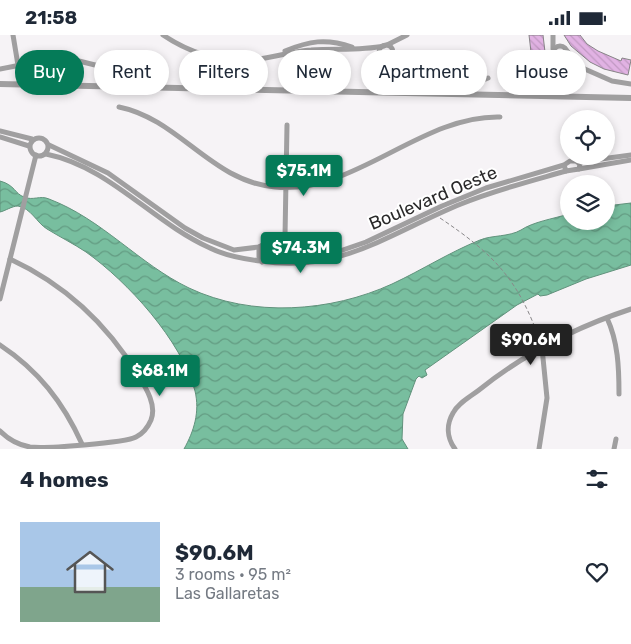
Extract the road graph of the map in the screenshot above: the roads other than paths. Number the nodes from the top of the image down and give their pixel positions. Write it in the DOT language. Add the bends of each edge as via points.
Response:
graph roads {
  1 [pos="13,35"];
  2 [pos="163,35"];
  3 [pos="407,35"];
  4 [pos="554,35"];
  5 [pos="332,41"];
  6 [pos="399,41"];
  7 [pos="303,44"];
  8 [pos="385,46"];
  9 [pos="561,46"];
  10 [pos="332,49"];
  11 [pos="357,49"];
  12 [pos="367,49"];
  13 [pos="16,50"];
  14 [pos="305,50"];
  15 [pos="318,50"];
  16 [pos="381,50"];
  17 [pos="392,50"];
  18 [pos="394,50"];
  19 [pos="553,50"];
  20 [pos="554,50"];
  21 [pos="565,50"];
  22 [pos="277,55"];
  23 [pos="15,66"];
  24 [pos="0,69"];
  25 [pos="586,69"];
  26 [pos="0,84"];
  27 [pos="631,85"];
  28 [pos="631,98"];
  29 [pos="118,107"];
  30 [pos="500,117"];
  31 [pos="287,125"];
  32 [pos="0,131"];
  33 [pos="0,137"];
  34 [pos="32,139"];
  35 [pos="49,145"];
  36 [pos="28,146"];
  37 [pos="46,154"];
  38 [pos="36,155"];
  39 [pos="631,155"];
  40 [pos="615,159"];
  41 [pos="619,159"];
  42 [pos="631,160"];
  43 [pos="564,165"];
  44 [pos="579,165"];
  45 [pos="579,169"];
  46 [pos="566,171"];
  47 [pos="528,179"];
  48 [pos="286,188"];
  49 [pos="129,190"];
  50 [pos="443,209"];
  51 [pos="285,236"];
  52 [pos="202,241"];
  53 [pos="366,241"];
  54 [pos="259,247"];
  55 [pos="308,247"];
  56 [pos="368,247"];
  57 [pos="10,259"];
  58 [pos="262,262"];
  59 [pos="308,262"];
  60 [pos="0,299"];
  61 [pos="631,309"];
  62 [pos="607,318"];
  63 [pos="0,345"];
  64 [pos="542,348"];
  65 [pos="619,394"];
  66 [pos="0,431"];
  67 [pos="616,439"];
  68 [pos="82,444"];
  69 [pos="454,449"];
  70 [pos="540,449"];
  71 [pos="614,449"];
  1 -- 13 [label="street"];
  2 -- 22 [label="street" via="180,47 218,59 258,59"];
  3 -- 6 [label="street"];
  4 -- 9 [label="street"];
  4 -- 19 [label="street"];
  5 -- 7 [label="street"];
  5 -- 10 [label="street"];
  5 -- 11 [label="street"];
  6 -- 8 [label="street"];
  6 -- 18 [label="street"];
  7 -- 14 [label="street"];
  7 -- 22 [label="street"];
  8 -- 12 [label="street"];
  8 -- 16 [label="street"];
  8 -- 17 [label="street"];
  9 -- 20 [label="street"];
  9 -- 21 [label="street"];
  10 -- 11 [label="street"];
  10 -- 15 [label="street"];
  11 -- 12 [label="street"];
  23 -- 24 [label="street"];
  25 -- 27 [label="street" via="612,81"];
  26 -- 28 [label="street"];
  29 -- 48 [label="street" via="139,111 157,121 237,177 261,185"];
  30 -- 48 [label="street" via="484,117 444,129 324,183"];
  31 -- 48 [label="street"];
  32 -- 34 [label="street"];
  33 -- 36 [label="street"];
  34 -- 35 [label="street" via="42,139"];
  34 -- 36 [label="street"];
  35 -- 37 [label="street"];
  35 -- 49 [label="street, Boulevard Oeste" via="87,162"];
  36 -- 38 [label="street"];
  37 -- 38 [label="street"];
  37 -- 49 [label="street, Boulevard Oeste"];
  38 -- 57 [label="street"];
  39 -- 41 [label="street"];
  40 -- 41 [label="street"];
  41 -- 42 [label="street"];
  41 -- 45 [label="street"];
  43 -- 46 [label="street"];
  43 -- 47 [label="street, Boulevard Oeste"];
  44 -- 45 [label="street"];
  45 -- 46 [label="street, Boulevard Oeste"];
  46 -- 47 [label="street, Boulevard Oeste"];
  47 -- 50 [label="street, Boulevard Oeste"];
  48 -- 51 [label="street"];
  49 -- 52 [label="street, Boulevard Oeste" via="180,233"];
  50 -- 53 [label="street, Boulevard Oeste"];
  50 -- 56 [label="street, Boulevard Oeste"];
  51 -- 54 [label="street, Boulevard Oeste"];
  51 -- 55 [label="street, Boulevard Oeste"];
  52 -- 54 [label="street, Boulevard Oeste" via="234,250"];
  52 -- 58 [label="street, Boulevard Oeste" via="235,257"];
  53 -- 55 [label="street, Boulevard Oeste" via="337,252"];
  53 -- 56 [label="street"];
  54 -- 58 [label="street"];
  55 -- 59 [label="street"];
  56 -- 59 [label="street, Boulevard Oeste" via="329,260"];
  57 -- 60 [label="street"];
  57 -- 68 [label="street" via="53,283 88,312 117,343 153,406 152,415 141,434 128,440"];
  58 -- 59 [label="street, Boulevard Oeste"];
  61 -- 62 [label="street"];
  62 -- 64 [label="street"];
  62 -- 65 [label="street" via="617,352"];
  63 -- 68 [label="street" via="26,364 48,387 66,412"];
  64 -- 69 [label="street" via="486,384 455,410 449,421 448,433"];
  64 -- 70 [label="street" via="548,398"];
  66 -- 68 [label="street" via="10,439 31,447"];
  67 -- 71 [label="street"];
}
